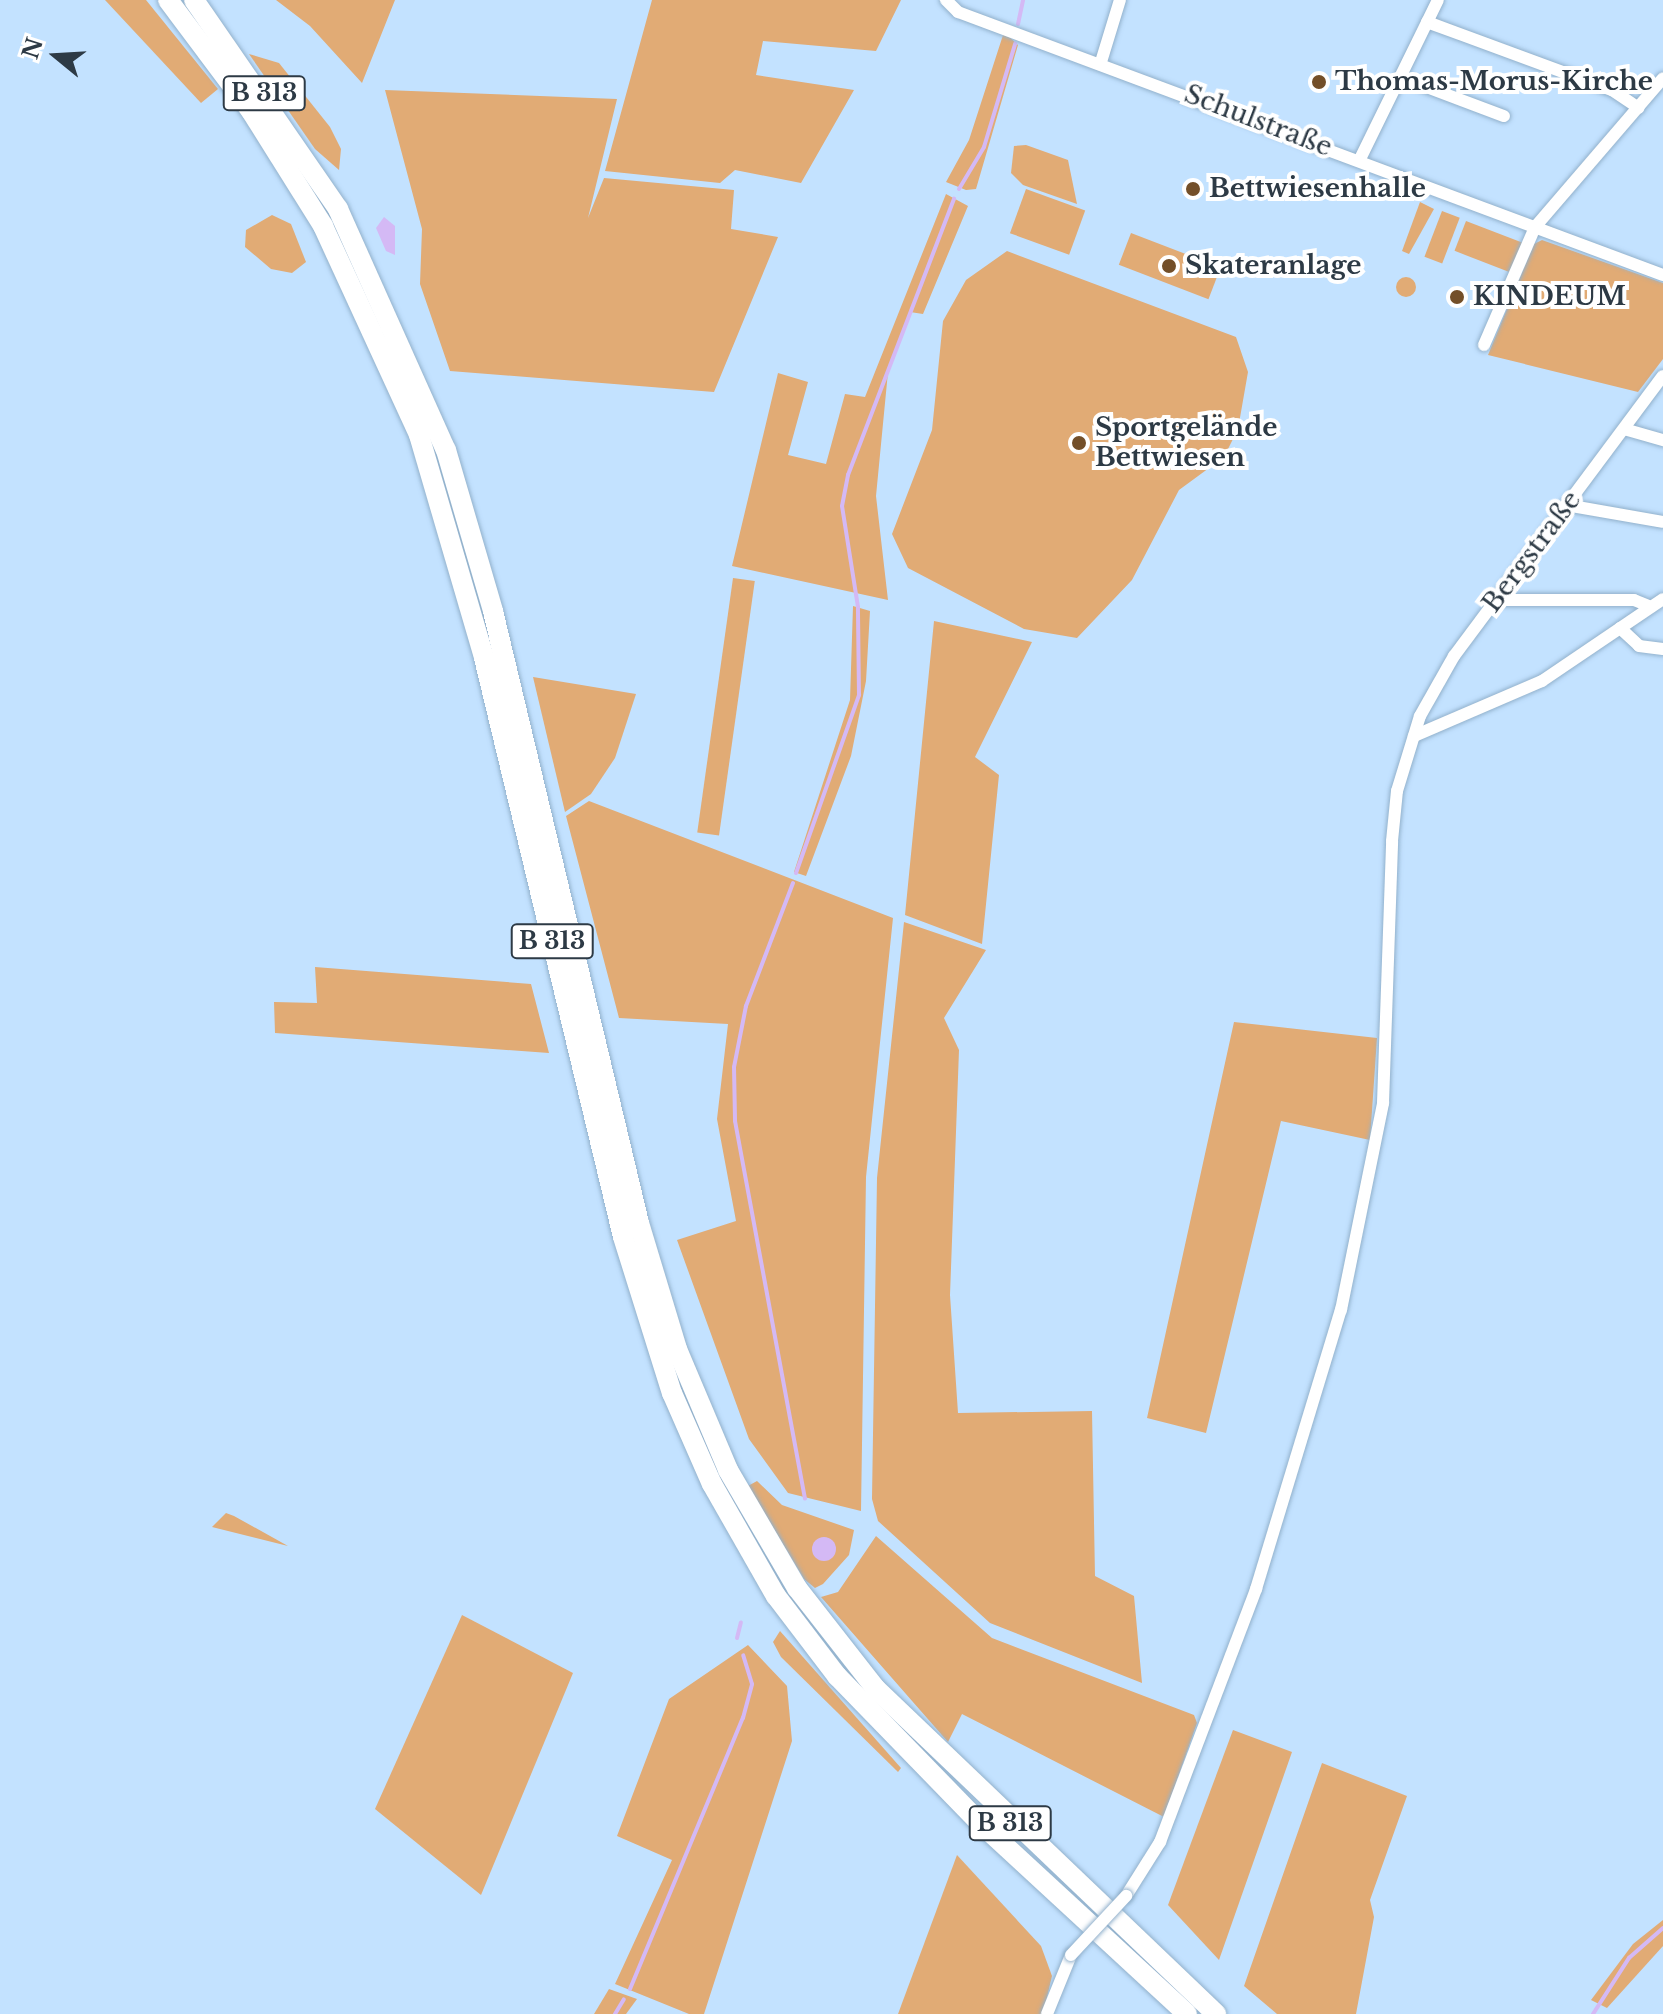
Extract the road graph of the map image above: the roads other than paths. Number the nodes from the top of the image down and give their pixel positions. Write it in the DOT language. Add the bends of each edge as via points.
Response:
graph roads {
  1 [pos="168,0"];
  2 [pos="194,0"];
  3 [pos="946,0"];
  4 [pos="1120,0"];
  5 [pos="1438,0"];
  6 [pos="1427,22"];
  7 [pos="1101,62"];
  8 [pos="1400,77"];
  9 [pos="1663,78"];
  10 [pos="1639,108"];
  11 [pos="1504,116"];
  12 [pos="1360,159"];
  13 [pos="1535,227"];
  14 [pos="1663,275"];
  15 [pos="1484,345"];
  16 [pos="1663,376"];
  17 [pos="1624,429"];
  18 [pos="1663,440"];
  19 [pos="1566,505"];
  20 [pos="1663,522"];
  21 [pos="1663,599"];
  22 [pos="1495,600"];
  23 [pos="1651,607"];
  24 [pos="1620,628"];
  25 [pos="1663,649"];
  26 [pos="1414,736"];
  27 [pos="1047,2014"];
  28 [pos="1187,2014"];
  29 [pos="1216,2014"];
  1 -- 28 [label="highway, B 313" via="251,111 323,226 415,425 459,561 651,1332 703,1464 801,1631 935,1779"];
  2 -- 29 [label="highway, B 313" via="327,191 423,389 476,546 626,1170 674,1339 728,1470 818,1617 946,1762"];
  3 -- 7 [label="street, Schulstraße" via="1012,31"];
  4 -- 7 [label="street"];
  5 -- 6 [label="street"];
  6 -- 8 [label="street"];
  6 -- 10 [label="street" via="1612,90"];
  7 -- 12 [label="street, Schulstraße"];
  8 -- 11 [label="street"];
  8 -- 12 [label="street"];
  9 -- 10 [label="street"];
  10 -- 13 [label="street"];
  12 -- 13 [label="street, Schulstraße"];
  13 -- 14 [label="street, Schulstraße"];
  13 -- 15 [label="street"];
  16 -- 17 [label="street, Bergstraße"];
  17 -- 18 [label="street"];
  17 -- 19 [label="street, Bergstraße"];
  19 -- 20 [label="street"];
  19 -- 22 [label="street, Bergstraße"];
  21 -- 23 [label="street"];
  22 -- 23 [label="street" via="1634,600"];
  22 -- 26 [label="street, Bergstraße" via="1438,681"];
  23 -- 24 [label="street"];
  24 -- 25 [label="street" via="1639,646"];
  24 -- 26 [label="street" via="1542,681"];
  26 -- 27 [label="street, Bergstraße, bridge" via="1392,841 1383,1103 1341,1310 1256,1589 1160,1842 1126,1896 1071,1955"];
}
